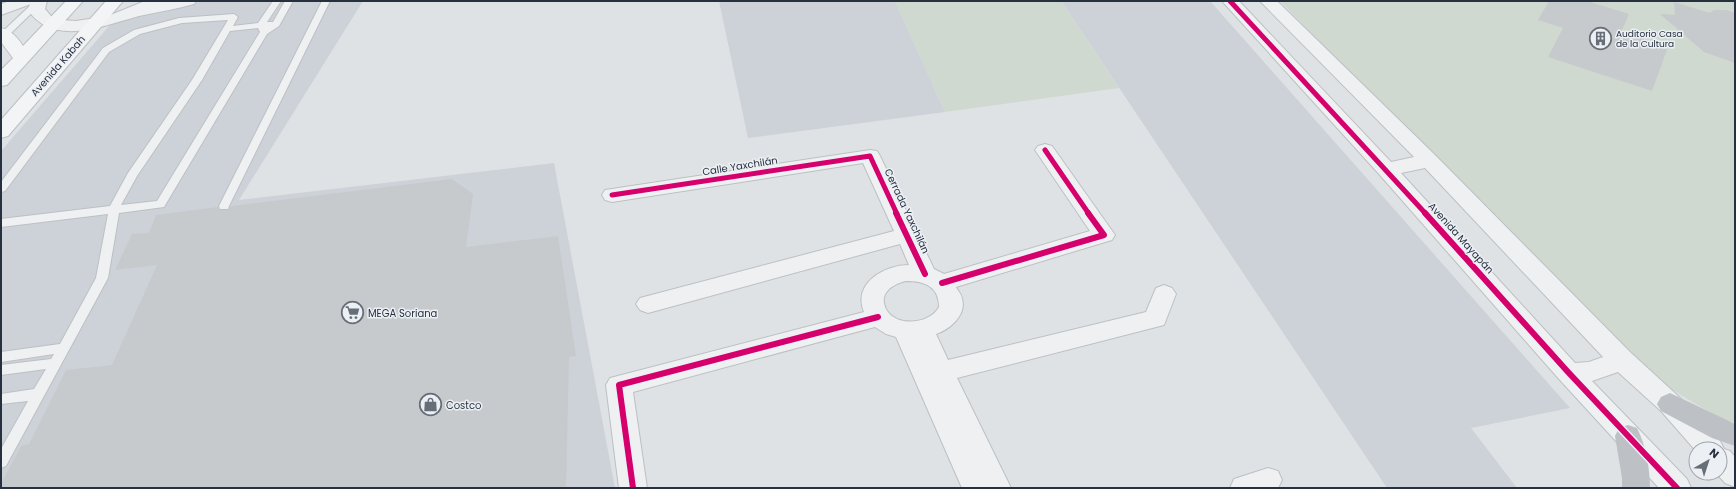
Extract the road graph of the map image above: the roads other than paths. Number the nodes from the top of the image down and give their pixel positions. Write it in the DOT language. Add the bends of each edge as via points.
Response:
graph roads {
  1 [pos="10,1"];
  2 [pos="75,1"];
  3 [pos="115,1"];
  4 [pos="157,1"];
  5 [pos="188,1"];
  6 [pos="277,1"];
  7 [pos="289,1"];
  8 [pos="326,1"];
  9 [pos="1230,1"];
  10 [pos="1268,1"];
  11 [pos="34,2"];
  12 [pos="1,10"];
  13 [pos="134,13"];
  14 [pos="53,24"];
  15 [pos="95,24"];
  16 [pos="228,29"];
  17 [pos="262,29"];
  18 [pos="2,36"];
  19 [pos="22,58"];
  20 [pos="1,80"];
  21 [pos="1,132"];
  22 [pos="1045,150"];
  23 [pos="870,156"];
  24 [pos="1429,161"];
  25 [pos="1386,169"];
  26 [pos="1,189"];
  27 [pos="612,195"];
  28 [pos="224,206"];
  29 [pos="114,209"];
  30 [pos="1,223"];
  31 [pos="907,235"];
  32 [pos="933,279"];
  33 [pos="1164,294"];
  34 [pos="648,304"];
  35 [pos="878,316"];
  36 [pos="914,331"];
  37 [pos="63,348"];
  38 [pos="1,357"];
  39 [pos="1621,359"];
  40 [pos="55,363"];
  41 [pos="1,370"];
  42 [pos="942,372"];
  43 [pos="1568,372"];
  44 [pos="39,394"];
  45 [pos="1,399"];
  46 [pos="1670,404"];
  47 [pos="1735,435"];
  48 [pos="1628,436"];
  49 [pos="1704,441"];
  50 [pos="1,462"];
  51 [pos="1268,480"];
  52 [pos="633,488"];
  53 [pos="976,488"];
  54 [pos="997,488"];
  55 [pos="1244,488"];
  56 [pos="1636,488"];
  57 [pos="1677,488"];
  1 -- 12 [label="street"];
  2 -- 14 [label="main road"];
  3 -- 15 [label="main road, Avenida Kabah"];
  4 -- 13 [label="street"];
  5 -- 13 [label="street"];
  6 -- 17 [label="lane"];
  7 -- 17 [label="lane" via="276,24"];
  8 -- 28 [label="lane"];
  9 -- 25 [label="street, Avenida Mayapán"];
  10 -- 24 [label="street"];
  11 -- 12 [label="street"];
  11 -- 14 [label="street" via="40,17"];
  11 -- 18 [label="lane"];
  13 -- 15 [label="street"];
  14 -- 15 [label="street"];
  14 -- 19 [label="main road"];
  15 -- 21 [label="main road, Avenida Kabah"];
  16 -- 17 [label="lane"];
  16 -- 26 [label="lane" via="234,17 182,20 137,32 106,50"];
  16 -- 29 [label="lane" via="198,80 132,175"];
  17 -- 29 [label="lane" via="160,204"];
  18 -- 19 [label="main road" via="13,44"];
  19 -- 20 [label="main road"];
  22 -- 32 [label="street" via="1104,235"];
  23 -- 27 [label="street, Calle Yaxchilán"];
  23 -- 31 [label="street, Cerrada Yaxchilán"];
  24 -- 25 [label="street"];
  24 -- 39 [label="street"];
  25 -- 43 [label="street, Avenida Mayapán"];
  29 -- 30 [label="lane"];
  29 -- 37 [label="lane" via="102,278"];
  31 -- 32 [label="street, Cerrada Yaxchilán"];
  31 -- 34 [label="street"];
  32 -- 35 [label="street" via="906,272 888,278 876,288 872,302"];
  32 -- 36 [label="street" via="950,293 952,305 947,316 936,326"];
  33 -- 42 [label="street" via="1156,319"];
  35 -- 36 [label="street" via="890,326"];
  35 -- 52 [label="street" via="619,385"];
  36 -- 42 [label="street"];
  36 -- 53 [label="street"];
  37 -- 38 [label="lane"];
  37 -- 40 [label="lane"];
  39 -- 43 [label="street" via="1596,372"];
  39 -- 46 [label="street"];
  40 -- 41 [label="lane"];
  40 -- 44 [label="lane"];
  42 -- 54 [label="street"];
  43 -- 48 [label="street, Avenida Mayapán"];
  44 -- 45 [label="lane"];
  44 -- 50 [label="lane"];
  46 -- 47 [label="main road"];
  46 -- 49 [label="street"];
  48 -- 56 [label="main road"];
  48 -- 57 [label="street, Avenida Mayapán"];
  51 -- 55 [label="street"];
}
